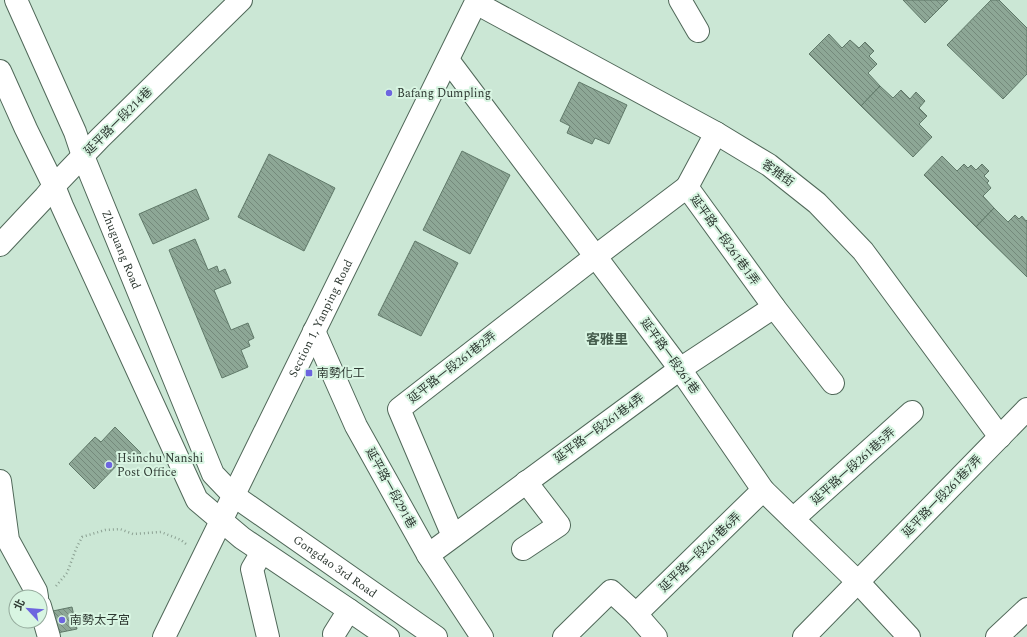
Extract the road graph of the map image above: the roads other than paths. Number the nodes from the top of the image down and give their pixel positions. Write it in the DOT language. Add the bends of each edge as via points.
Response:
graph roads {
  1 [pos="16,0"];
  2 [pos="680,0"];
  3 [pos="239,1"];
  4 [pos="477,2"];
  5 [pos="698,31"];
  6 [pos="448,60"];
  7 [pos="0,71"];
  8 [pos="716,134"];
  9 [pos="83,156"];
  10 [pos="54,186"];
  11 [pos="687,187"];
  12 [pos="0,245"];
  13 [pos="596,256"];
  14 [pos="774,307"];
  15 [pos="314,331"];
  16 [pos="680,369"];
  17 [pos="833,382"];
  18 [pos="1027,409"];
  19 [pos="912,412"];
  20 [pos="1000,437"];
  21 [pos="0,481"];
  22 [pos="526,482"];
  23 [pos="763,490"];
  24 [pos="233,495"];
  25 [pos="793,519"];
  26 [pos="221,521"];
  27 [pos="453,536"];
  28 [pos="523,549"];
  29 [pos="262,552"];
  30 [pos="428,555"];
  31 [pos="858,582"];
  32 [pos="35,589"];
  33 [pos="1027,609"];
  34 [pos="349,610"];
  35 [pos="636,614"];
  36 [pos="903,635"];
  37 [pos="331,636"];
  38 [pos="164,637"];
  39 [pos="268,637"];
  40 [pos="388,637"];
  41 [pos="436,637"];
  42 [pos="482,637"];
  43 [pos="564,637"];
  44 [pos="656,637"];
  45 [pos="804,637"];
  46 [pos="997,637"];
  1 -- 9 [label="street, Zhuguang Road" via="75,132"];
  2 -- 5 [label="street"];
  3 -- 9 [label="street, 延平路一段214巷"];
  4 -- 6 [label="street, Section 1, Yanping Road"];
  4 -- 8 [label="street, 客雅街"];
  6 -- 13 [label="street, 延平路一段261巷"];
  6 -- 15 [label="street, Section 1, Yanping Road"];
  7 -- 10 [label="street"];
  8 -- 11 [label="street"];
  8 -- 20 [label="street, 客雅街" via="769,165 818,203 864,251"];
  9 -- 10 [label="street, 延平路一段214巷"];
  9 -- 24 [label="street, Zhuguang Road" via="213,474"];
  10 -- 12 [label="street, 延平路一段214巷"];
  10 -- 26 [label="street" via="197,500"];
  11 -- 13 [label="street, 延平路一段261巷1弄"];
  11 -- 14 [label="street, 延平路一段261巷1弄"];
  13 -- 16 [label="street, 延平路一段261巷"];
  13 -- 27 [label="street, 延平路一段261巷2弄" via="398,409"];
  14 -- 16 [label="street, 延平路一段261巷4弄"];
  14 -- 17 [label="street, 延平路一段261巷1弄"];
  15 -- 24 [label="street, Section 1, Yanping Road"];
  15 -- 30 [label="street, 延平路一段291巷" via="356,426"];
  16 -- 22 [label="street, 延平路一段261巷4弄"];
  16 -- 23 [label="street, 延平路一段261巷"];
  18 -- 20 [label="street, 延平路一段261巷7弄"];
  19 -- 25 [label="street, 延平路一段261巷5弄"];
  20 -- 31 [label="street, 延平路一段261巷7弄"];
  21 -- 32 [label="street" via="8,540"];
  22 -- 27 [label="street, 延平路一段261巷4弄"];
  22 -- 28 [label="street" via="560,525"];
  23 -- 25 [label="street, 延平路一段261巷"];
  23 -- 35 [label="street, 延平路一段261巷6弄"];
  24 -- 26 [label="street, Section 1, Yanping Road"];
  24 -- 41 [label="street, Gongdao 3rd Road"];
  25 -- 31 [label="street, 延平路一段261巷"];
  26 -- 29 [label="street"];
  26 -- 38 [label="street, Section 1, Yanping Road"];
  27 -- 30 [label="street, 延平路一段261巷4弄"];
  29 -- 34 [label="street"];
  29 -- 39 [label="street" via="252,570"];
  30 -- 42 [label="street, 延平路一段291巷"];
  31 -- 36 [label="street, 延平路一段261巷"];
  31 -- 45 [label="street, 延平路一段261巷7弄"];
  33 -- 46 [label="street"];
  34 -- 37 [label="street"];
  34 -- 40 [label="street"];
  35 -- 43 [label="street" via="611,591"];
  35 -- 44 [label="street"];
}
